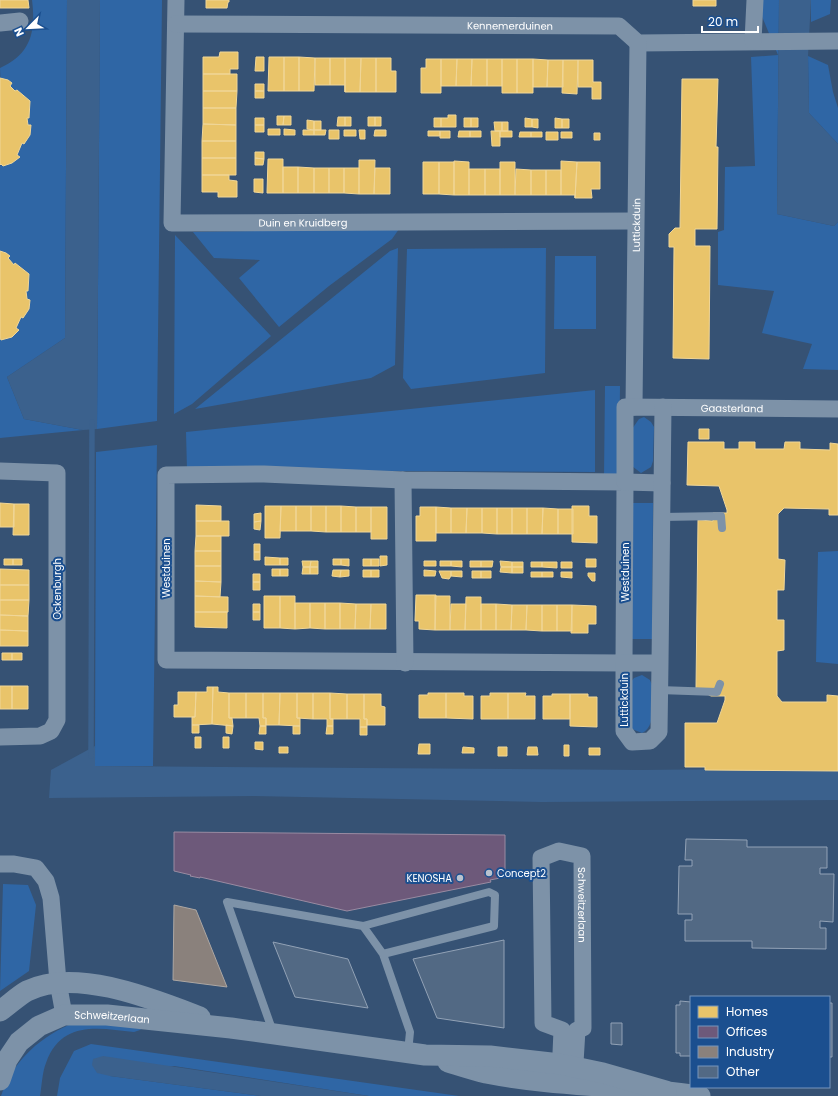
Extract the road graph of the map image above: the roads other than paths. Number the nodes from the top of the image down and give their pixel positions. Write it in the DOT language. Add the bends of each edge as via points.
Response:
graph roads {
  1 [pos="176,0"];
  2 [pos="755,0"];
  3 [pos="20,21"];
  4 [pos="0,23"];
  5 [pos="176,24"];
  6 [pos="753,41"];
  7 [pos="838,41"];
  8 [pos="638,43"];
  9 [pos="634,221"];
  10 [pos="629,407"];
  11 [pos="663,407"];
  12 [pos="838,409"];
  13 [pos="0,471"];
  14 [pos="404,480"];
  15 [pos="625,482"];
  16 [pos="662,483"];
  17 [pos="662,517"];
  18 [pos="722,528"];
  19 [pos="405,663"];
  20 [pos="624,663"];
  21 [pos="660,663"];
  22 [pos="720,684"];
  23 [pos="659,690"];
  24 [pos="0,737"];
  25 [pos="0,864"];
  26 [pos="363,926"];
  27 [pos="383,954"];
  28 [pos="58,982"];
  29 [pos="0,1011"];
  30 [pos="64,1015"];
  31 [pos="231,1028"];
  32 [pos="569,1030"];
  33 [pos="273,1034"];
  34 [pos="416,1054"];
  35 [pos="567,1075"];
  36 [pos="0,1080"];
  37 [pos="700,1096"];
  1 -- 5 [label="street"];
  2 -- 6 [label="street"];
  3 -- 4 [label="street"];
  5 -- 8 [label="street, Kennemerduinen" via="619,26"];
  5 -- 9 [label="street, Duin en Kruidberg" via="172,224"];
  6 -- 7 [label="street"];
  6 -- 8 [label="street"];
  8 -- 9 [label="street, Luttickduin"];
  9 -- 10 [label="street, Luttickduin"];
  10 -- 11 [label="street, Gaasterland"];
  10 -- 15 [label="street, Luttickduin"];
  11 -- 12 [label="street, Gaasterland"];
  11 -- 16 [label="street, Luttickduin"];
  13 -- 24 [label="street, Ockenburgh" via="56,473 57,720 50,731 40,736"];
  14 -- 15 [label="street, Westduinen"];
  14 -- 19 [label="street"];
  14 -- 19 [label="street, Westduinen" via="264,474 166,475 166,660"];
  15 -- 16 [label="street"];
  15 -- 20 [label="street, Westduinen"];
  16 -- 17 [label="street, Luttickduin"];
  17 -- 18 [label="lane" via="721,516"];
  17 -- 21 [label="street, Luttickduin"];
  19 -- 20 [label="street, Westduinen"];
  20 -- 21 [label="street, Luttickduin"];
  20 -- 23 [label="street, Luttickduin" via="624,731 632,742 650,742 659,732"];
  21 -- 23 [label="street, Luttickduin"];
  22 -- 23 [label="lane" via="717,692"];
  25 -- 28 [label="street" via="36,868 46,881"];
  26 -- 27 [label="lane"];
  26 -- 27 [label="lane" via="489,892 495,895 494,926"];
  26 -- 33 [label="lane" via="227,902"];
  27 -- 34 [label="lane"];
  28 -- 29 [label="street, Schweitzerlaan" via="28,991"];
  28 -- 30 [label="street"];
  28 -- 31 [label="street, Schweitzerlaan" via="78,982 156,1000"];
  30 -- 31 [label="street, Schweitzerlaan" via="107,1014"];
  30 -- 36 [label="street, Schweitzerlaan" via="40,1026 19,1042 7,1060"];
  31 -- 33 [label="street, Schweitzerlaan"];
  32 -- 32 [label="street, Schweitzerlaan" via="583,1028 582,856 559,851 541,858 543,1023"];
  32 -- 35 [label="street, Schweitzerlaan"];
  33 -- 34 [label="street, Schweitzerlaan"];
  34 -- 35 [label="street, Schweitzerlaan" via="490,1056"];
  35 -- 37 [label="street, Schweitzerlaan" via="603,1073 666,1091"];
}
